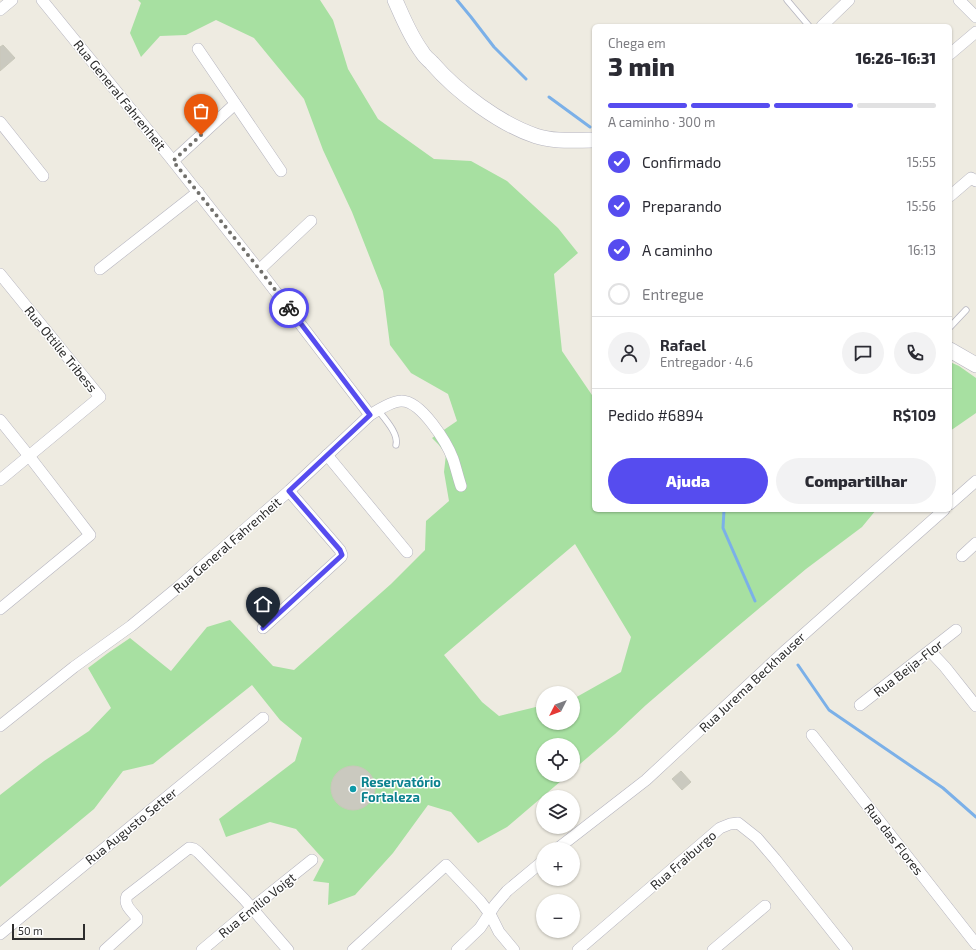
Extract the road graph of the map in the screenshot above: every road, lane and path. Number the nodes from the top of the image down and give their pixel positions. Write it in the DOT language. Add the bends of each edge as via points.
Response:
graph roads {
  1 [pos="12,0"];
  2 [pos="42,0"];
  3 [pos="395,0"];
  4 [pos="787,0"];
  5 [pos="849,0"];
  6 [pos="959,0"];
  7 [pos="0,10"];
  8 [pos="976,17"];
  9 [pos="807,24"];
  10 [pos="824,24"];
  11 [pos="976,32"];
  12 [pos="198,49"];
  13 [pos="952,52"];
  14 [pos="235,104"];
  15 [pos="0,122"];
  16 [pos="592,140"];
  17 [pos="173,161"];
  18 [pos="281,172"];
  19 [pos="44,176"];
  20 [pos="976,181"];
  21 [pos="198,192"];
  22 [pos="952,194"];
  23 [pos="311,221"];
  24 [pos="100,269"];
  25 [pos="260,270"];
  26 [pos="0,274"];
  27 [pos="966,310"];
  28 [pos="952,325"];
  29 [pos="952,351"];
  30 [pos="976,365"];
  31 [pos="374,413"];
  32 [pos="0,420"];
  33 [pos="396,445"];
  34 [pos="327,455"];
  35 [pos="29,456"];
  36 [pos="0,480"];
  37 [pos="976,481"];
  38 [pos="461,486"];
  39 [pos="289,491"];
  40 [pos="952,502"];
  41 [pos="942,512"];
  42 [pos="976,543"];
  43 [pos="407,552"];
  44 [pos="962,556"];
  45 [pos="0,609"];
  46 [pos="263,628"];
  47 [pos="956,630"];
  48 [pos="930,651"];
  49 [pos="860,705"];
  50 [pos="976,706"];
  51 [pos="263,718"];
  52 [pos="0,726"];
  53 [pos="812,735"];
  54 [pos="567,842"];
  55 [pos="312,860"];
  56 [pos="536,867"];
  57 [pos="765,906"];
  58 [pos="252,908"];
  59 [pos="490,914"];
  60 [pos="0,934"];
  61 [pos="976,944"];
  62 [pos="105,950"];
  63 [pos="202,950"];
  64 [pos="288,950"];
  65 [pos="352,950"];
  66 [pos="457,950"];
  67 [pos="514,950"];
  68 [pos="578,950"];
  69 [pos="713,950"];
  70 [pos="847,950"];
  1 -- 7 [label="street"];
  2 -- 17 [label="street, Rua General Fahrenheit"];
  3 -- 16 [label="main road" via="422,52 461,92 487,111 537,136"];
  4 -- 9 [label="lane"];
  5 -- 10 [label="street"];
  6 -- 8 [label="street"];
  11 -- 13 [label="street"];
  12 -- 14 [label="street"];
  14 -- 17 [label="street"];
  14 -- 18 [label="street"];
  15 -- 19 [label="street"];
  17 -- 21 [label="street, Rua General Fahrenheit"];
  20 -- 22 [label="street" via="971,178"];
  21 -- 24 [label="street"];
  21 -- 25 [label="street, Rua General Fahrenheit"];
  23 -- 25 [label="street"];
  25 -- 31 [label="street, Rua General Fahrenheit"];
  26 -- 35 [label="street, Rua Ottilie Tribess" via="100,396"];
  27 -- 28 [label="lane"];
  29 -- 30 [label="main road"];
  31 -- 33 [label="lane" via="388,423 394,432"];
  31 -- 34 [label="street, Rua General Fahrenheit"];
  31 -- 38 [label="street" via="402,401 419,408 444,441 453,458"];
  32 -- 35 [label="street"];
  34 -- 39 [label="street, Rua General Fahrenheit"];
  34 -- 43 [label="street"];
  35 -- 36 [label="street, Rua Ottilie Tribess"];
  35 -- 45 [label="street" via="90,536"];
  37 -- 40 [label="street"];
  39 -- 46 [label="street" via="342,555"];
  39 -- 52 [label="street, Rua General Fahrenheit" via="131,626"];
  41 -- 54 [label="street, Rua Jurema Beckhauser" via="786,650 646,780"];
  42 -- 44 [label="street"];
  47 -- 48 [label="street, Rua Beija-Flor"];
  48 -- 49 [label="street, Rua Beija-Flor"];
  48 -- 50 [label="street"];
  51 -- 60 [label="street, Rua Augusto Setter"];
  53 -- 61 [label="street, Rua das Flores"];
  55 -- 58 [label="street, Rua Emílio Voigt"];
  56 -- 59 [label="street" via="506,891"];
  57 -- 69 [label="street"];
  58 -- 62 [label="street" via="198,852 189,848 127,896 126,904 137,920"];
  58 -- 63 [label="street, Rua Emílio Voigt"];
  58 -- 64 [label="street"];
  59 -- 65 [label="street" via="446,865"];
  59 -- 66 [label="street" via="480,928"];
  59 -- 67 [label="street"];
  68 -- 70 [label="street, Rua Fraiburgo" via="720,828 738,823 757,838"];
}
